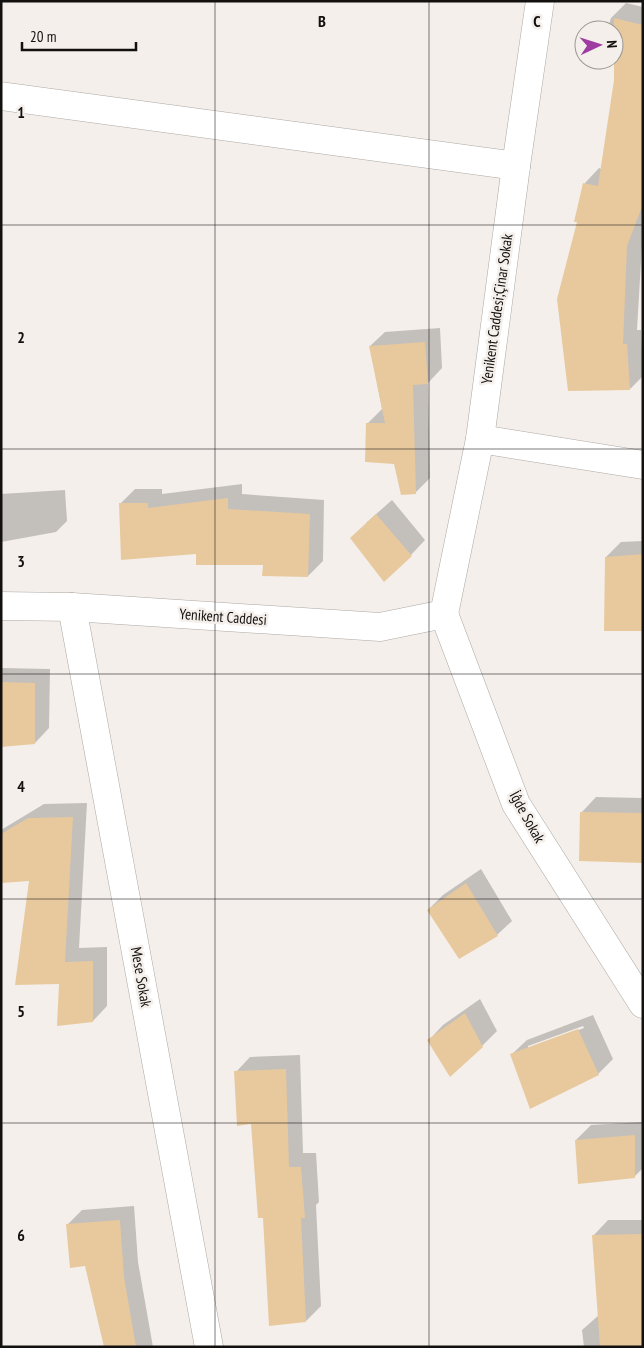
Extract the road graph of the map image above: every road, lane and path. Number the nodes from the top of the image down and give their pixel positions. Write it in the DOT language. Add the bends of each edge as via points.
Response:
graph roads {
  1 [pos="540,1"];
  2 [pos="1,96"];
  3 [pos="516,166"];
  4 [pos="480,439"];
  5 [pos="643,465"];
  6 [pos="1,606"];
  7 [pos="72,607"];
  8 [pos="444,614"];
  9 [pos="643,1004"];
  10 [pos="209,1347"];
  1 -- 3 [label="street, Yenikent Caddesi;Çinar Sokak"];
  2 -- 3 [label="street"];
  3 -- 4 [label="street, Yenikent Caddesi;Çinar Sokak"];
  4 -- 5 [label="street"];
  4 -- 8 [label="street, Yenikent Caddesi;Çinar Sokak"];
  6 -- 7 [label="street, Yenikent Caddesi"];
  7 -- 8 [label="street, Yenikent Caddesi" via="380,627"];
  7 -- 10 [label="street, Mese Sokak"];
  8 -- 9 [label="street, İĝde Sokak" via="516,804"];
}
